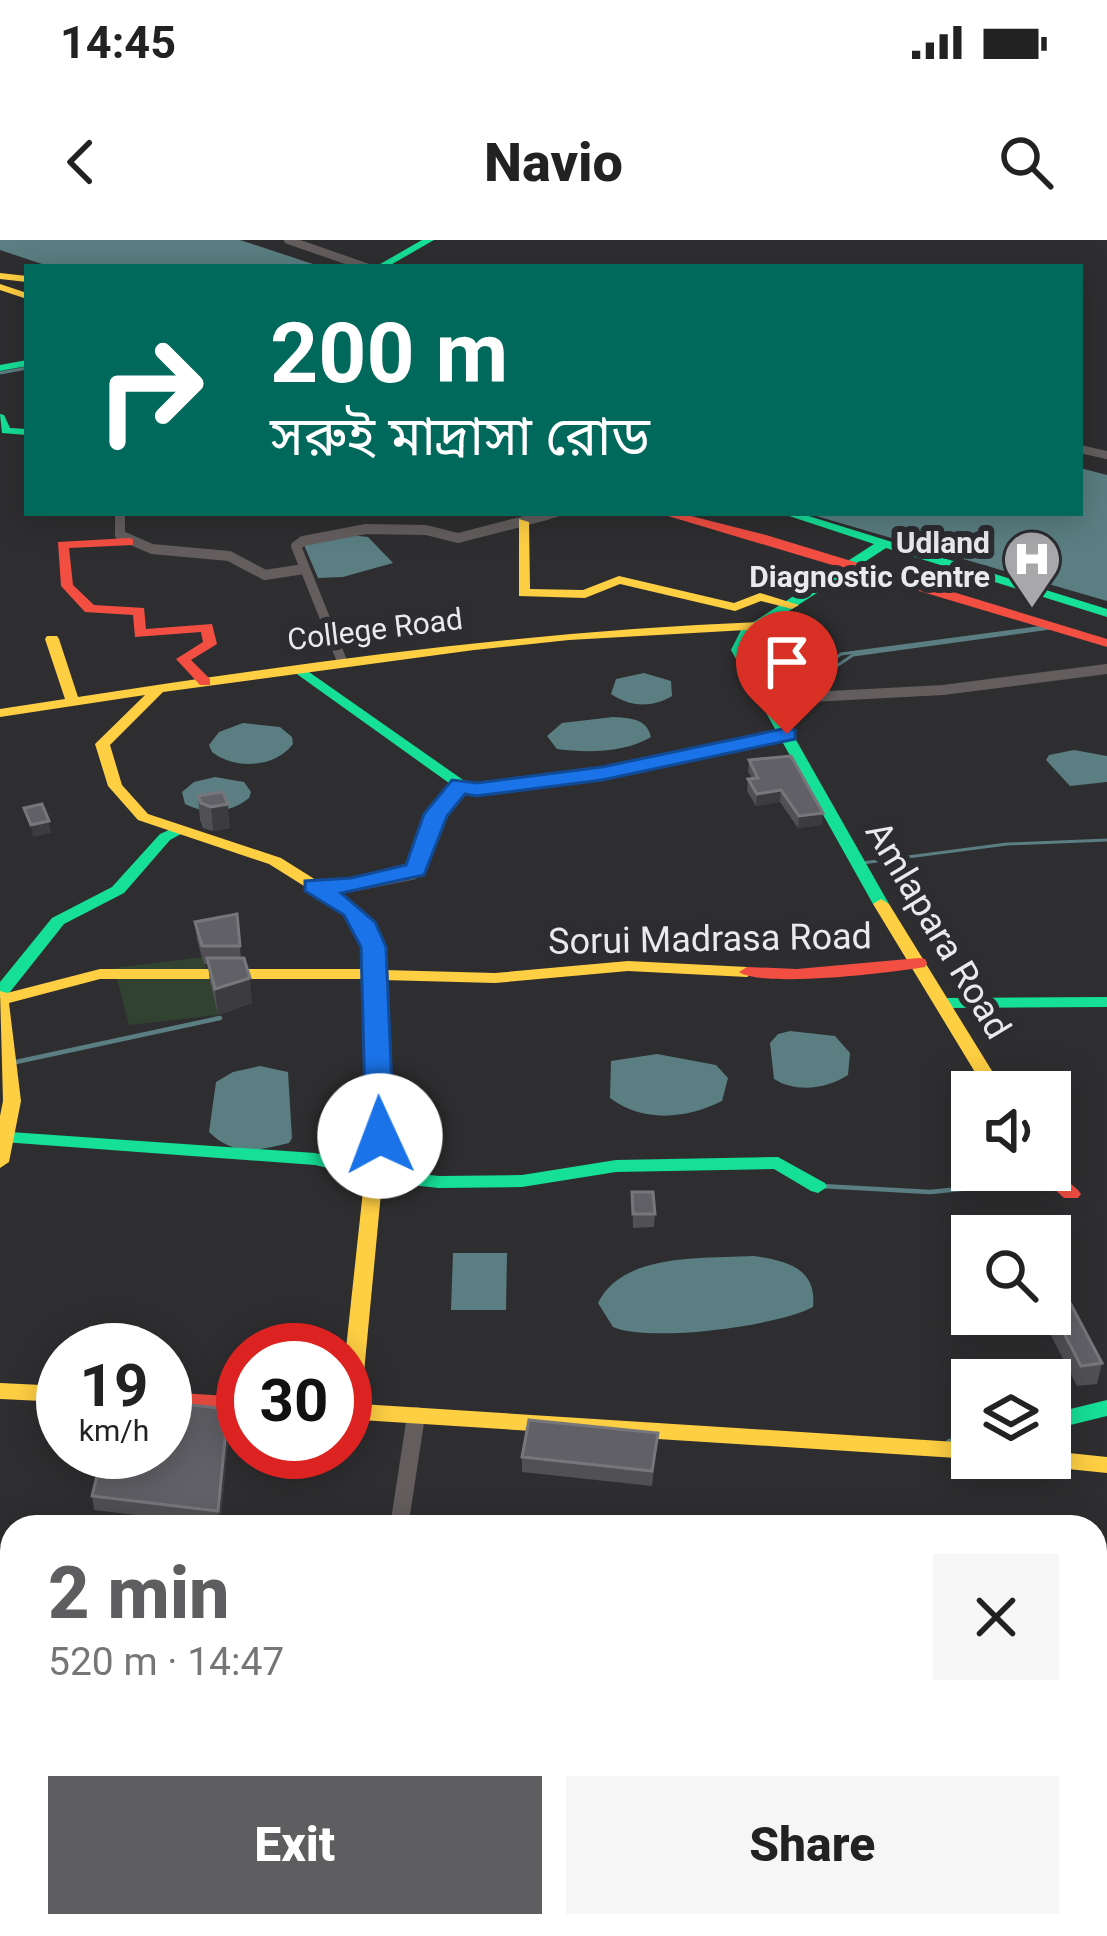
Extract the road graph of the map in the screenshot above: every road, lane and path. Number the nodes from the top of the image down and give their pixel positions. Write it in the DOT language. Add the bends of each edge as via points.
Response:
graph roads {
  1 [pos="288,240"];
  2 [pos="429,240"];
  3 [pos="357,264"];
  4 [pos="385,264"];
  5 [pos="0,417"];
  6 [pos="24,432"];
  7 [pos="120,516"];
  8 [pos="545,516"];
  9 [pos="674,516"];
  10 [pos="796,516"];
  11 [pos="523,522"];
  12 [pos="129,542"];
  13 [pos="885,544"];
  14 [pos="846,566"];
  15 [pos="304,569"];
  16 [pos="792,605"];
  17 [pos="1107,613"];
  18 [pos="760,626"];
  19 [pos="52,639"];
  20 [pos="1107,643"];
  21 [pos="342,661"];
  22 [pos="299,668"];
  23 [pos="1107,669"];
  24 [pos="205,682"];
  25 [pos="158,690"];
  26 [pos="792,698"];
  27 [pos="73,702"];
  28 [pos="0,713"];
  29 [pos="787,734"];
  30 [pos="460,785"];
  31 [pos="180,830"];
  32 [pos="314,886"];
  33 [pos="919,963"];
  34 [pos="376,977"];
  35 [pos="0,996"];
  36 [pos="1107,1002"];
  37 [pos="945,1003"];
  38 [pos="985,1071"];
  39 [pos="7,1109"];
  40 [pos="10,1138"];
  41 [pos="0,1162"];
  42 [pos="367,1169"];
  43 [pos="818,1187"];
  44 [pos="1068,1191"];
  45 [pos="1071,1194"];
  46 [pos="354,1323"];
  47 [pos="0,1390"];
  48 [pos="36,1392"];
  49 [pos="1107,1408"];
  50 [pos="372,1413"];
  51 [pos="416,1415"];
  52 [pos="1071,1417"];
  53 [pos="951,1448"];
  54 [pos="1071,1461"];
  55 [pos="1107,1465"];
  56 [pos="401,1515"];
  1 -- 3 [label="street"];
  2 -- 4 [label="street"];
  5 -- 6 [label="street" via="6,430"];
  7 -- 12 [label="street" via="120,535"];
  8 -- 11 [label="street"];
  9 -- 14 [label="street"];
  10 -- 13 [label="street"];
  11 -- 15 [label="street" via="458,538 366,529 313,537 296,546"];
  11 -- 16 [label="street" via="524,593 585,594 619,580 735,607 760,597"];
  12 -- 15 [label="street" via="232,555 265,575"];
  12 -- 24 [label="street" via="62,545 67,586 90,609 139,611 140,634 207,627 210,644 183,659"];
  13 -- 14 [label="street"];
  13 -- 17 [label="street"];
  14 -- 16 [label="street"];
  14 -- 20 [label="street"];
  15 -- 21 [label="street"];
  16 -- 18 [label="street"];
  18 -- 21 [label="street, College Road" via="638,630"];
  18 -- 29 [label="street, Amlapara Road" via="739,640 738,650"];
  19 -- 27 [label="street"];
  21 -- 22 [label="street, College Road"];
  22 -- 24 [label="street, College Road"];
  22 -- 30 [label="street"];
  23 -- 26 [label="street"];
  24 -- 25 [label="street, College Road"];
  25 -- 27 [label="street, College Road"];
  25 -- 31 [label="street" via="102,744 115,786 143,817"];
  27 -- 28 [label="street, College Road"];
  29 -- 30 [label="street" via="602,774 476,790"];
  29 -- 33 [label="street, Amlapara Road"];
  30 -- 32 [label="street" via="436,814 416,870"];
  31 -- 32 [label="street" via="275,861"];
  31 -- 35 [label="street" via="118,890 58,921"];
  32 -- 34 [label="street" via="367,927"];
  33 -- 34 [label="street, Sorui Madrasa Road" via="797,974 628,966 516,977"];
  33 -- 37 [label="street, Amlapara Road"];
  34 -- 35 [label="street, Sorui Madrasa Road" via="100,974"];
  34 -- 42 [label="street" via="382,1120"];
  35 -- 39 [label="street"];
  36 -- 37 [label="street"];
  37 -- 38 [label="street, Amlapara Road"];
  39 -- 40 [label="street"];
  40 -- 41 [label="street"];
  40 -- 42 [label="street"];
  42 -- 43 [label="street" via="439,1182 522,1181 616,1166 778,1163"];
  42 -- 46 [label="street"];
  44 -- 45 [label="street"];
  47 -- 48 [label="street"];
  49 -- 52 [label="street"];
  50 -- 51 [label="street"];
  51 -- 53 [label="street"];
  51 -- 56 [label="street"];
  54 -- 55 [label="street"];
}
